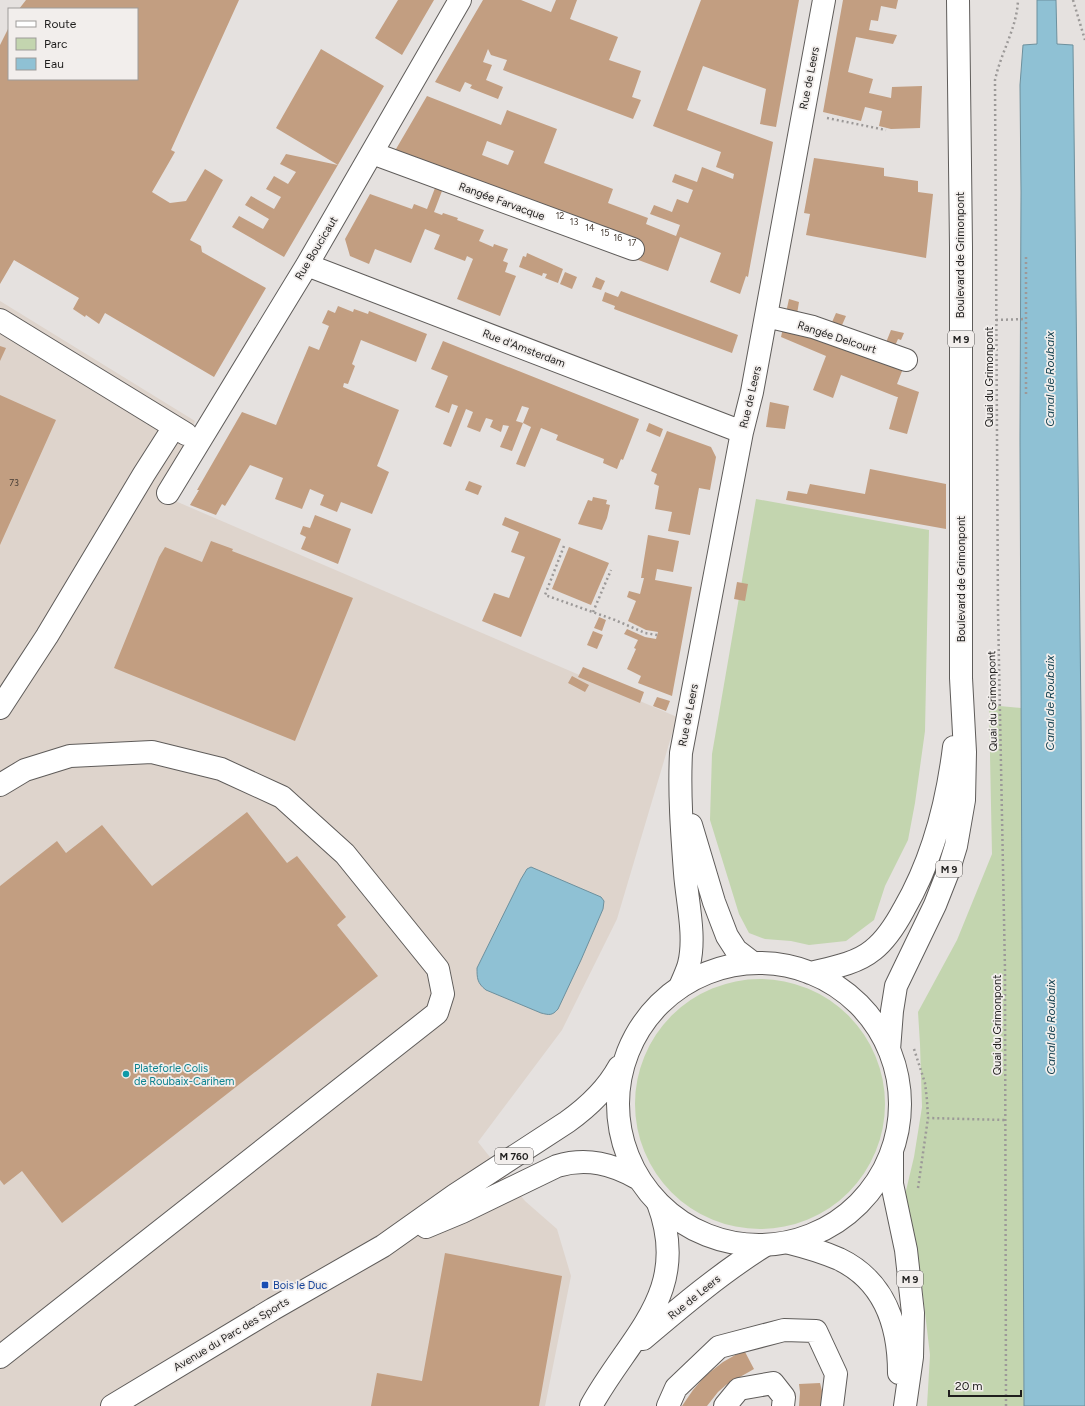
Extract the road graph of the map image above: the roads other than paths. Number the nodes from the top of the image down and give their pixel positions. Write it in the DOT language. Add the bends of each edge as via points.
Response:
graph roads {
  1 [pos="460,0"];
  2 [pos="824,0"];
  3 [pos="958,0"];
  4 [pos="372,153"];
  5 [pos="633,249"];
  6 [pos="306,265"];
  7 [pos="766,316"];
  8 [pos="0,320"];
  9 [pos="906,360"];
  10 [pos="174,427"];
  11 [pos="742,432"];
  12 [pos="199,442"];
  13 [pos="168,492"];
  14 [pos="961,678"];
  15 [pos="0,708"];
  16 [pos="0,785"];
  17 [pos="681,794"];
  18 [pos="753,963"];
  19 [pos="810,973"];
  20 [pos="680,987"];
  21 [pos="629,1050"];
  22 [pos="889,1050"];
  23 [pos="892,1153"];
  24 [pos="639,1179"];
  25 [pos="658,1203"];
  26 [pos="790,1243"];
  27 [pos="383,1246"];
  28 [pos="764,1246"];
  29 [pos="627,1352"];
  30 [pos="0,1358"];
  31 [pos="141,1387"];
  32 [pos="104,1406"];
  33 [pos="112,1406"];
  34 [pos="591,1406"];
  35 [pos="668,1406"];
  36 [pos="725,1406"];
  37 [pos="783,1406"];
  38 [pos="832,1406"];
  39 [pos="900,1406"];
  40 [pos="905,1406"];
  1 -- 4 [label="main road, Rue Boucicaut"];
  2 -- 7 [label="main road, Rue de Leers"];
  3 -- 14 [label="main road, Boulevard de Grimonpont / M 9"];
  4 -- 5 [label="main road, Rangée Farvacque"];
  4 -- 6 [label="main road, Rue Boucicaut"];
  6 -- 11 [label="main road, Rue d'Amsterdam"];
  6 -- 12 [label="main road, Rue Boucicaut"];
  7 -- 9 [label="main road, Rangée Delcourt" via="813,327"];
  7 -- 11 [label="main road, Rue de Leers"];
  8 -- 10 [label="main road"];
  10 -- 12 [label="main road"];
  10 -- 15 [label="main road" via="47,636"];
  11 -- 17 [label="main road, Rue de Leers" via="681,753"];
  12 -- 13 [label="main road, Rue Boucicaut"];
  14 -- 19 [label="main road, Boulevard de Grimonpont / M 9" via="954,749 940,826 911,898 888,935 873,950 851,962"];
  14 -- 22 [label="main road, Boulevard de Grimonpont / M 9" via="965,780 958,839 935,905 896,986"];
  16 -- 30 [label="main road" via="25,770 70,756 152,752 222,769 242,778 282,797 345,854 438,969 443,994 436,1013"];
  17 -- 18 [label="main road, Rue de Leers" via="722,926 736,950"];
  17 -- 20 [label="main road, Rue de Leers" via="691,944 690,963"];
  18 -- 19 [label="main road" via="776,964"];
  18 -- 20 [label="main road" via="715,970"];
  19 -- 22 [label="main road" via="838,987 862,1008 877,1027"];
  20 -- 21 [label="main road" via="653,1010"];
  21 -- 24 [label="main road" via="621,1075 618,1116 627,1155"];
  21 -- 27 [label="main road, Avenue du Parc des Sports / M 760" via="603,1090 581,1112"];
  22 -- 23 [label="main road" via="895,1065 900,1094 899,1124"];
  23 -- 26 [label="main road" via="878,1181 852,1211 833,1225"];
  23 -- 40 [label="main road, M 9" via="892,1184 906,1250 913,1313 912,1357"];
  24 -- 25 [label="main road"];
  24 -- 27 [label="main road, Avenue du Parc des Sports / M 760" via="617,1168 595,1162 564,1164"];
  25 -- 28 [label="main road" via="681,1222 707,1236 735,1244"];
  25 -- 29 [label="main road, Rue de Leers" via="668,1239 668,1264 657,1303"];
  26 -- 28 [label="main road"];
  26 -- 39 [label="main road" via="816,1250 848,1264 858,1270 882,1298 896,1334"];
  27 -- 31 [label="main road, Avenue du Parc des Sports / M 760"];
  28 -- 29 [label="main road, Rue de Leers" via="736,1263"];
  29 -- 34 [label="main road, Rue de Leers"];
  31 -- 32 [label="main road, Avenue du Parc des Sports / M 760"];
  31 -- 33 [label="main road, Avenue du Parc des Sports / M 760"];
  35 -- 38 [label="main road" via="676,1388 719,1347 784,1330 816,1331 836,1374"];
  36 -- 37 [label="main road" via="740,1389 773,1383 784,1397"];
}
